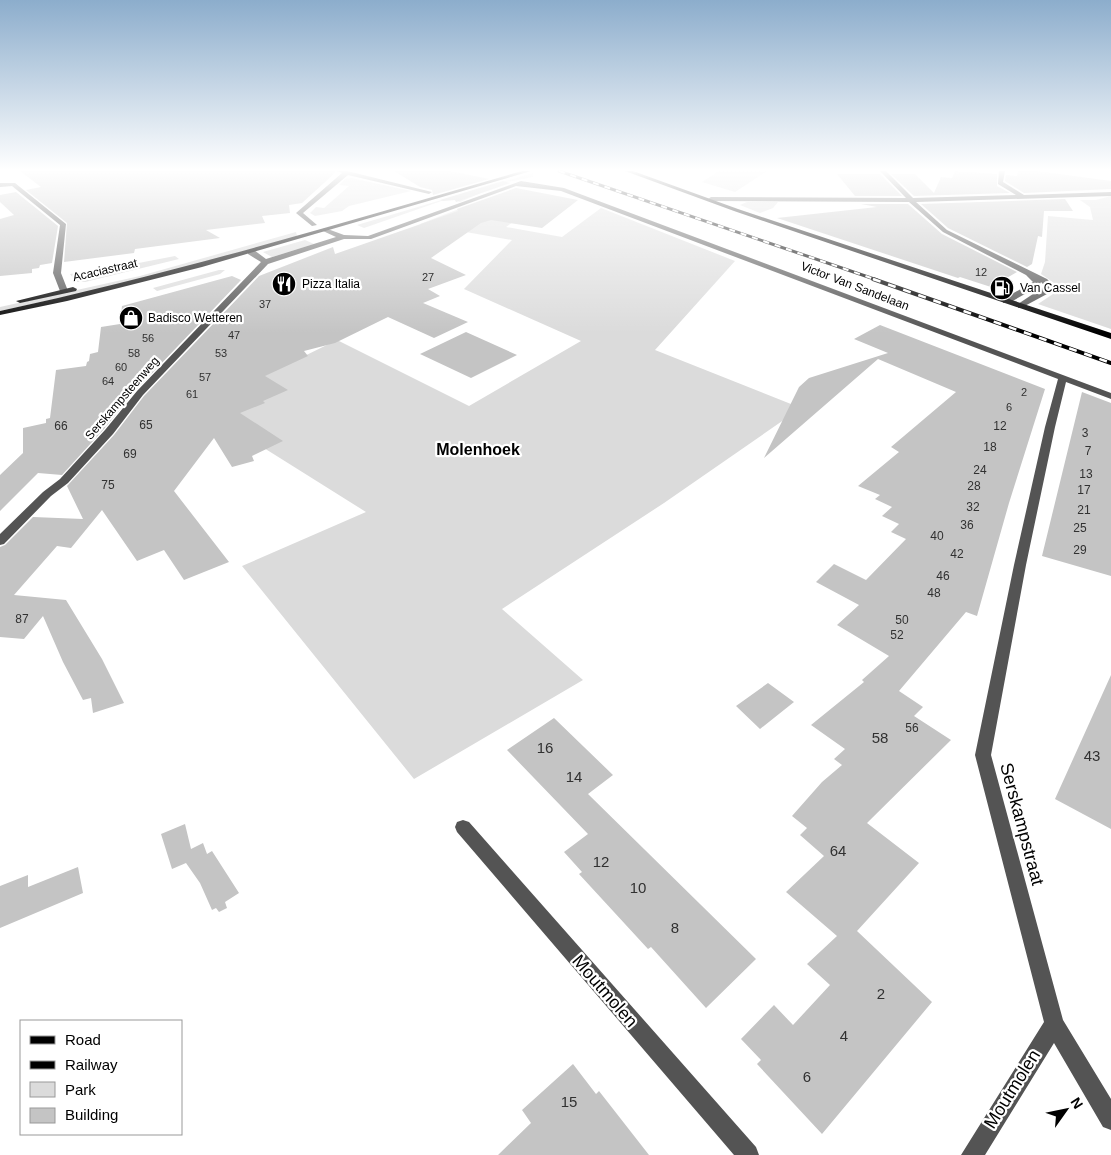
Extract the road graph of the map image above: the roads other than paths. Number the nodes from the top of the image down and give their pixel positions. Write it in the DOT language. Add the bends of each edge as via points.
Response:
graph roads {
  1 [pos="63,225"];
  2 [pos="314,225"];
  3 [pos="342,225"];
  4 [pos="404,225"];
  5 [pos="657,225"];
  6 [pos="780,225"];
  7 [pos="939,225"];
  8 [pos="325,230"];
  9 [pos="343,237"];
  10 [pos="250,252"];
  11 [pos="265,262"];
  12 [pos="1029,274"];
  13 [pos="64,291"];
  14 [pos="1006,301"];
  15 [pos="0,304"];
  16 [pos="1021,306"];
  17 [pos="0,313"];
  18 [pos="1111,336"];
  19 [pos="1063,378"];
  20 [pos="1111,396"];
  21 [pos="0,541"];
  22 [pos="463,827"];
  23 [pos="1054,1024"];
  24 [pos="1111,1119"];
  25 [pos="748,1155"];
  26 [pos="972,1155"];
  1 -- 13 [label="street" via="57,273"];
  2 -- 13 [label="main road, Acaciastraat" via="139,274"];
  3 -- 8 [label="main road, Acaciastraat"];
  4 -- 9 [label="street, Victor Van Sandelaan" via="369,238"];
  5 -- 19 [label="street, Victor Van Sandelaan"];
  6 -- 14 [label="main road"];
  7 -- 12 [label="street"];
  8 -- 9 [label="street"];
  8 -- 10 [label="main road, Acaciastraat"];
  9 -- 11 [label="street, Serskampsteenweg"];
  10 -- 11 [label="street"];
  10 -- 17 [label="main road, Acaciastraat" via="132,284"];
  11 -- 21 [label="street, Serskampsteenweg" via="140,393 64,481 46,494"];
  12 -- 14 [label="street" via="1036,284"];
  12 -- 16 [label="street" via="1050,286"];
  13 -- 15 [label="main road, Acaciastraat"];
  14 -- 16 [label="main road"];
  16 -- 18 [label="main road"];
  19 -- 20 [label="street, Victor Van Sandelaan"];
  19 -- 23 [label="street, Serskampstraat" via="1009,616 983,755"];
  22 -- 25 [label="street, Moutmolen"];
  23 -- 24 [label="street, Serskampstraat"];
  23 -- 26 [label="street, Moutmolen"];
}
